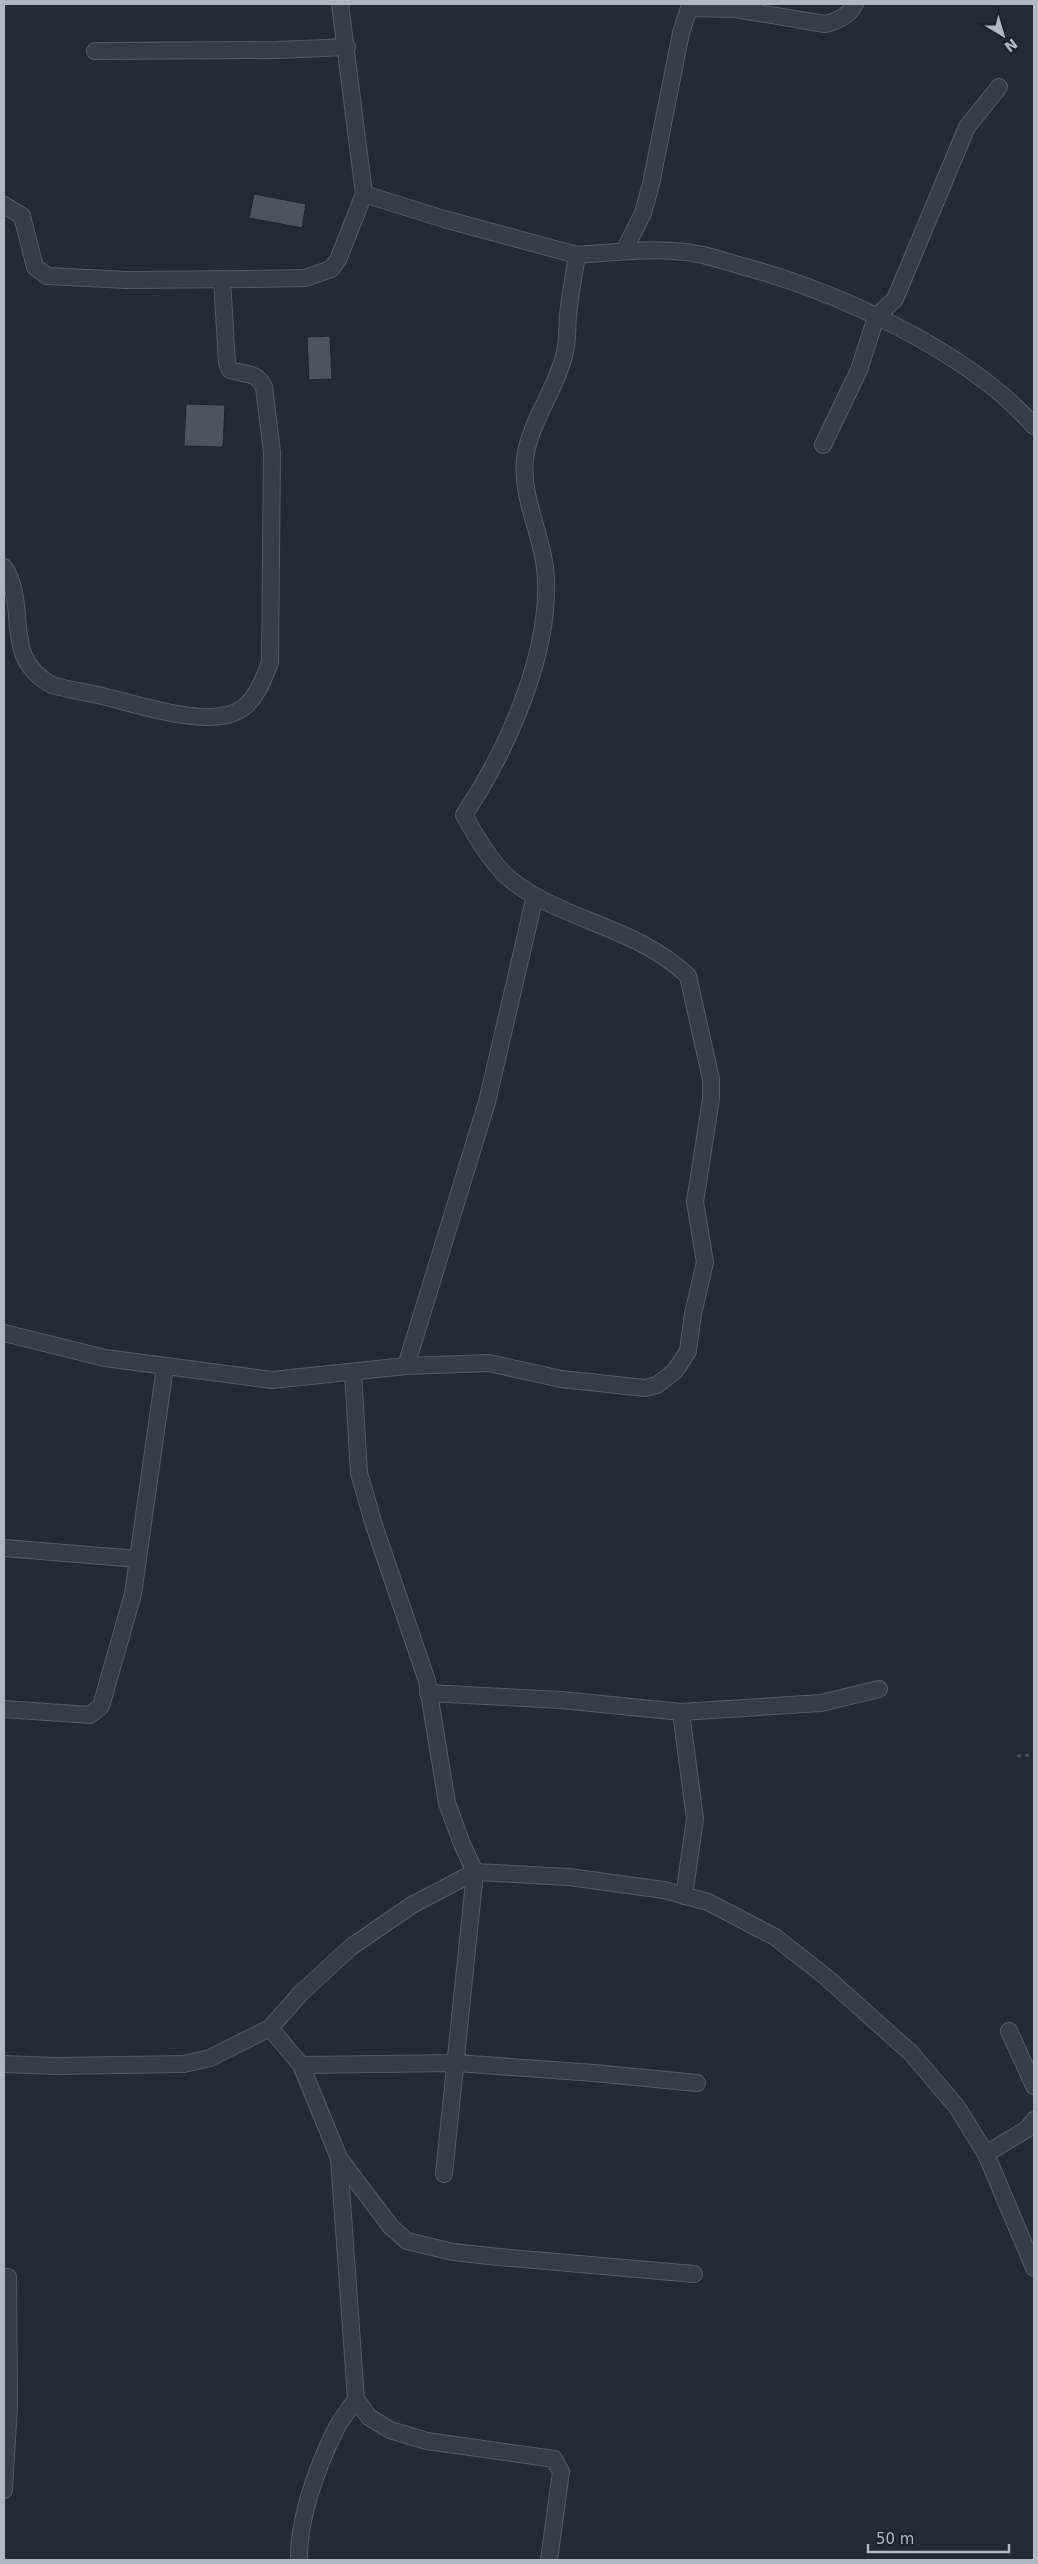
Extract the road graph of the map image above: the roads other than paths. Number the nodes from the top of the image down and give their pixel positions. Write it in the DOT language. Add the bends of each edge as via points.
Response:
graph roads {
  1 [pos="340,4"];
  2 [pos="856,4"];
  3 [pos="690,6"];
  4 [pos="347,47"];
  5 [pos="95,51"];
  6 [pos="999,87"];
  7 [pos="364,194"];
  8 [pos="4,205"];
  9 [pos="624,251"];
  10 [pos="577,255"];
  11 [pos="222,279"];
  12 [pos="876,317"];
  13 [pos="1034,426"];
  14 [pos="823,445"];
  15 [pos="4,567"];
  16 [pos="535,896"];
  17 [pos="4,1333"];
  18 [pos="406,1366"];
  19 [pos="165,1367"];
  20 [pos="353,1372"];
  21 [pos="4,1548"];
  22 [pos="138,1559"];
  23 [pos="880,1689"];
  24 [pos="428,1693"];
  25 [pos="4,1708"];
  26 [pos="681,1712"];
  27 [pos="475,1872"];
  28 [pos="684,1896"];
  29 [pos="270,2028"];
  30 [pos="1009,2031"];
  31 [pos="457,2063"];
  32 [pos="4,2064"];
  33 [pos="301,2066"];
  34 [pos="697,2083"];
  35 [pos="1034,2086"];
  36 [pos="1034,2120"];
  37 [pos="986,2154"];
  38 [pos="339,2158"];
  39 [pos="444,2174"];
  40 [pos="1030,2246"];
  41 [pos="1034,2268"];
  42 [pos="694,2274"];
  43 [pos="4,2277"];
  44 [pos="356,2399"];
  45 [pos="4,2490"];
  46 [pos="299,2560"];
  47 [pos="549,2560"];
  1 -- 4 [label="street"];
  2 -- 3 [label="street" via="839,20 825,24 734,9"];
  3 -- 9 [label="street" via="681,33 651,184 643,213"];
  4 -- 5 [label="street"];
  4 -- 7 [label="street"];
  6 -- 12 [label="street" via="967,128 895,299"];
  7 -- 10 [label="street"];
  7 -- 11 [label="street" via="338,260 331,269 305,278"];
  8 -- 11 [label="street" via="22,216 35,267 47,276 127,280"];
  9 -- 10 [label="street"];
  9 -- 12 [label="street" via="689,252 724,261 793,282"];
  10 -- 16 [label="street" via="565,354 525,458 525,486 545,566 546,597 533,674 520,710 464,815 509,878"];
  11 -- 15 [label="street" via="227,363 230,370 260,378 264,387 272,452 270,662 260,689 242,708 222,716 157,712 52,686 37,677 22,653 12,588"];
  12 -- 13 [label="street" via="960,363 993,386"];
  12 -- 14 [label="street" via="859,370"];
  16 -- 18 [label="street" via="487,1102"];
  16 -- 18 [label="street" via="620,932 676,965 688,976 711,1079 711,1100 695,1202 705,1262 688,1351 675,1371 657,1385 645,1388 561,1378 489,1363"];
  17 -- 19 [label="street" via="105,1358"];
  18 -- 20 [label="street"];
  19 -- 20 [label="street" via="272,1380"];
  19 -- 22 [label="street"];
  20 -- 24 [label="street" via="359,1473 422,1664"];
  21 -- 22 [label="street"];
  22 -- 25 [label="street" via="133,1594 97,1712 90,1715"];
  23 -- 26 [label="street" via="821,1703"];
  24 -- 26 [label="street" via="561,1700"];
  24 -- 27 [label="street" via="448,1803"];
  26 -- 28 [label="street" via="695,1819"];
  27 -- 28 [label="street" via="569,1877 664,1890"];
  27 -- 29 [label="street" via="412,1905 351,1948 301,1993"];
  27 -- 31 [label="street"];
  28 -- 37 [label="street" via="708,1902 775,1937 826,1977 911,2053 957,2107"];
  29 -- 32 [label="street" via="210,2058 184,2064"];
  29 -- 33 [label="street"];
  30 -- 35 [label="street"];
  31 -- 33 [label="street"];
  31 -- 34 [label="street"];
  31 -- 39 [label="street"];
  33 -- 38 [label="street"];
  36 -- 37 [label="street" via="1027,2129"];
  37 -- 40 [label="street"];
  38 -- 42 [label="street" via="391,2227 407,2241 453,2252"];
  38 -- 44 [label="street"];
  40 -- 41 [label="street"];
  43 -- 45 [label="street" via="8,2277 9,2406"];
  44 -- 46 [label="street" via="335,2431 316,2481 304,2516"];
  44 -- 47 [label="street" via="369,2417 390,2430 427,2441 554,2459 561,2472"];
}
